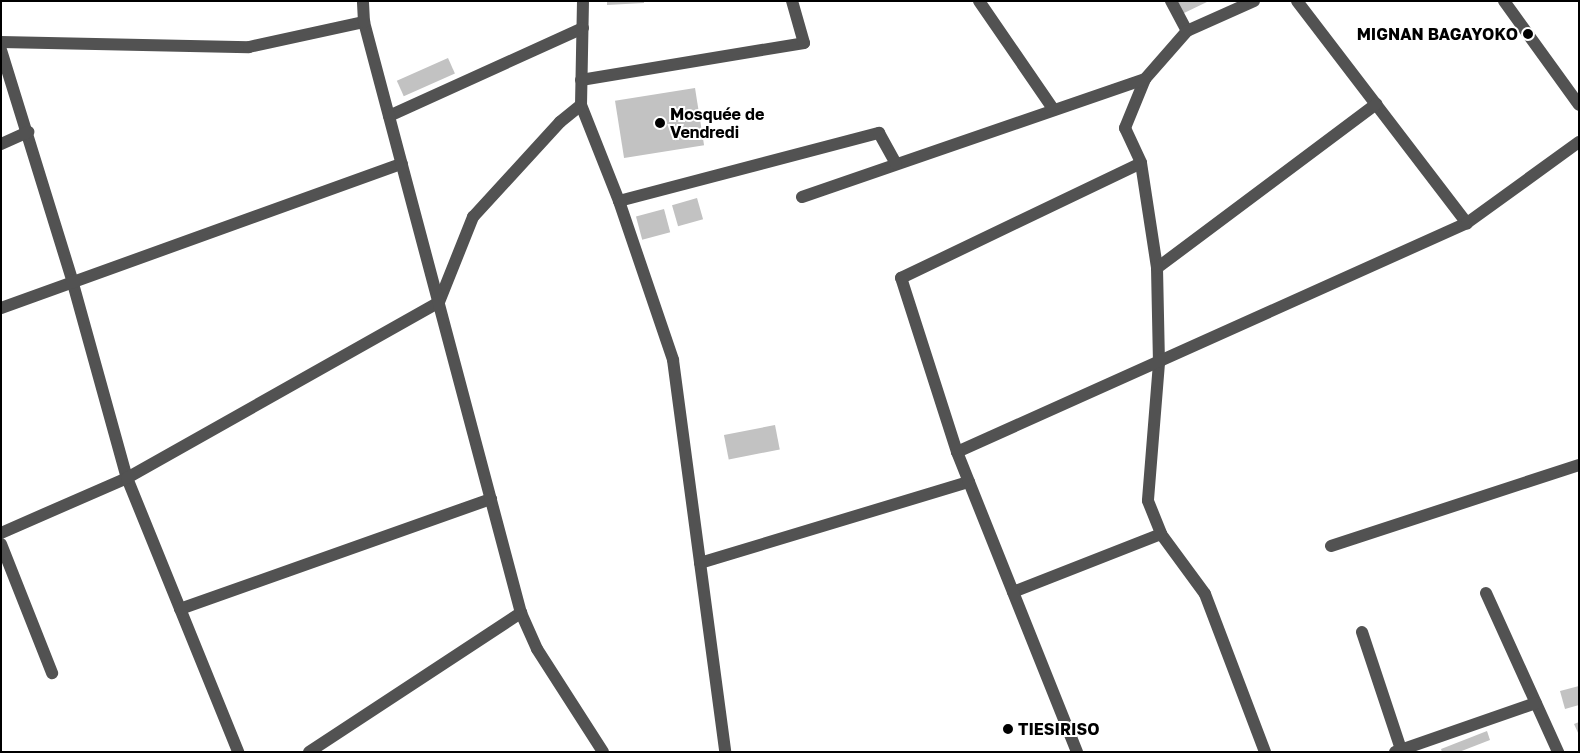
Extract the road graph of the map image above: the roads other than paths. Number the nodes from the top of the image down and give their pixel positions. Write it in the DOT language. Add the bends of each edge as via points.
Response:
graph roads {
  1 [pos="363,1"];
  2 [pos="583,1"];
  3 [pos="792,1"];
  4 [pos="979,1"];
  5 [pos="1171,1"];
  6 [pos="1254,1"];
  7 [pos="1298,1"];
  8 [pos="1504,1"];
  9 [pos="364,22"];
  10 [pos="583,28"];
  11 [pos="1187,31"];
  12 [pos="1,42"];
  13 [pos="1,50"];
  14 [pos="1145,79"];
  15 [pos="582,80"];
  16 [pos="1376,104"];
  17 [pos="581,105"];
  18 [pos="1579,105"];
  19 [pos="1054,110"];
  20 [pos="389,116"];
  21 [pos="28,132"];
  22 [pos="1579,142"];
  23 [pos="1,144"];
  24 [pos="1141,163"];
  25 [pos="402,164"];
  26 [pos="896,164"];
  27 [pos="802,197"];
  28 [pos="619,201"];
  29 [pos="1467,223"];
  30 [pos="1157,268"];
  31 [pos="72,280"];
  32 [pos="439,302"];
  33 [pos="1,308"];
  34 [pos="1159,364"];
  35 [pos="958,452"];
  36 [pos="1579,465"];
  37 [pos="127,478"];
  38 [pos="969,482"];
  39 [pos="491,500"];
  40 [pos="1,533"];
  41 [pos="1161,534"];
  42 [pos="1,544"];
  43 [pos="1331,546"];
  44 [pos="700,563"];
  45 [pos="1013,592"];
  46 [pos="1486,593"];
  47 [pos="180,609"];
  48 [pos="521,613"];
  49 [pos="1362,632"];
  50 [pos="52,673"];
  51 [pos="1536,703"];
  52 [pos="1400,751"];
  53 [pos="238,752"];
  54 [pos="309,752"];
  55 [pos="603,752"];
  56 [pos="725,752"];
  57 [pos="1076,752"];
  58 [pos="1265,752"];
  59 [pos="1558,752"];
  1 -- 9 [label="street"];
  2 -- 10 [label="street"];
  3 -- 15 [label="street" via="804,43"];
  4 -- 19 [label="street"];
  5 -- 11 [label="street"];
  6 -- 11 [label="street"];
  7 -- 16 [label="street"];
  8 -- 18 [label="street"];
  9 -- 12 [label="street" via="249,47"];
  9 -- 20 [label="street"];
  10 -- 15 [label="street"];
  10 -- 20 [label="street"];
  11 -- 14 [label="street"];
  13 -- 21 [label="street"];
  14 -- 19 [label="street"];
  14 -- 24 [label="street" via="1125,128 1134,140"];
  15 -- 17 [label="street"];
  16 -- 29 [label="street"];
  16 -- 30 [label="street"];
  17 -- 28 [label="street"];
  17 -- 32 [label="street" via="560,122 474,217"];
  19 -- 26 [label="street"];
  20 -- 25 [label="street"];
  21 -- 23 [label="street"];
  21 -- 31 [label="street"];
  22 -- 29 [label="street"];
  24 -- 30 [label="street"];
  24 -- 35 [label="street" via="901,278"];
  25 -- 31 [label="street"];
  25 -- 32 [label="street"];
  26 -- 27 [label="street"];
  26 -- 28 [label="street" via="879,134"];
  28 -- 44 [label="street" via="674,360"];
  29 -- 34 [label="street"];
  30 -- 34 [label="street"];
  31 -- 33 [label="street"];
  31 -- 37 [label="street"];
  32 -- 37 [label="street"];
  32 -- 39 [label="street"];
  34 -- 35 [label="street"];
  34 -- 41 [label="street" via="1148,501"];
  35 -- 38 [label="street"];
  36 -- 43 [label="street"];
  37 -- 40 [label="street"];
  37 -- 47 [label="street"];
  38 -- 44 [label="street"];
  38 -- 45 [label="street"];
  39 -- 47 [label="street"];
  39 -- 48 [label="street"];
  41 -- 45 [label="street"];
  41 -- 58 [label="street" via="1204,594"];
  42 -- 50 [label="street"];
  44 -- 56 [label="street"];
  45 -- 57 [label="street"];
  46 -- 51 [label="street"];
  47 -- 53 [label="street"];
  48 -- 54 [label="street"];
  48 -- 55 [label="street" via="537,649"];
  49 -- 52 [label="street"];
  51 -- 52 [label="street"];
  51 -- 59 [label="street"];
}
